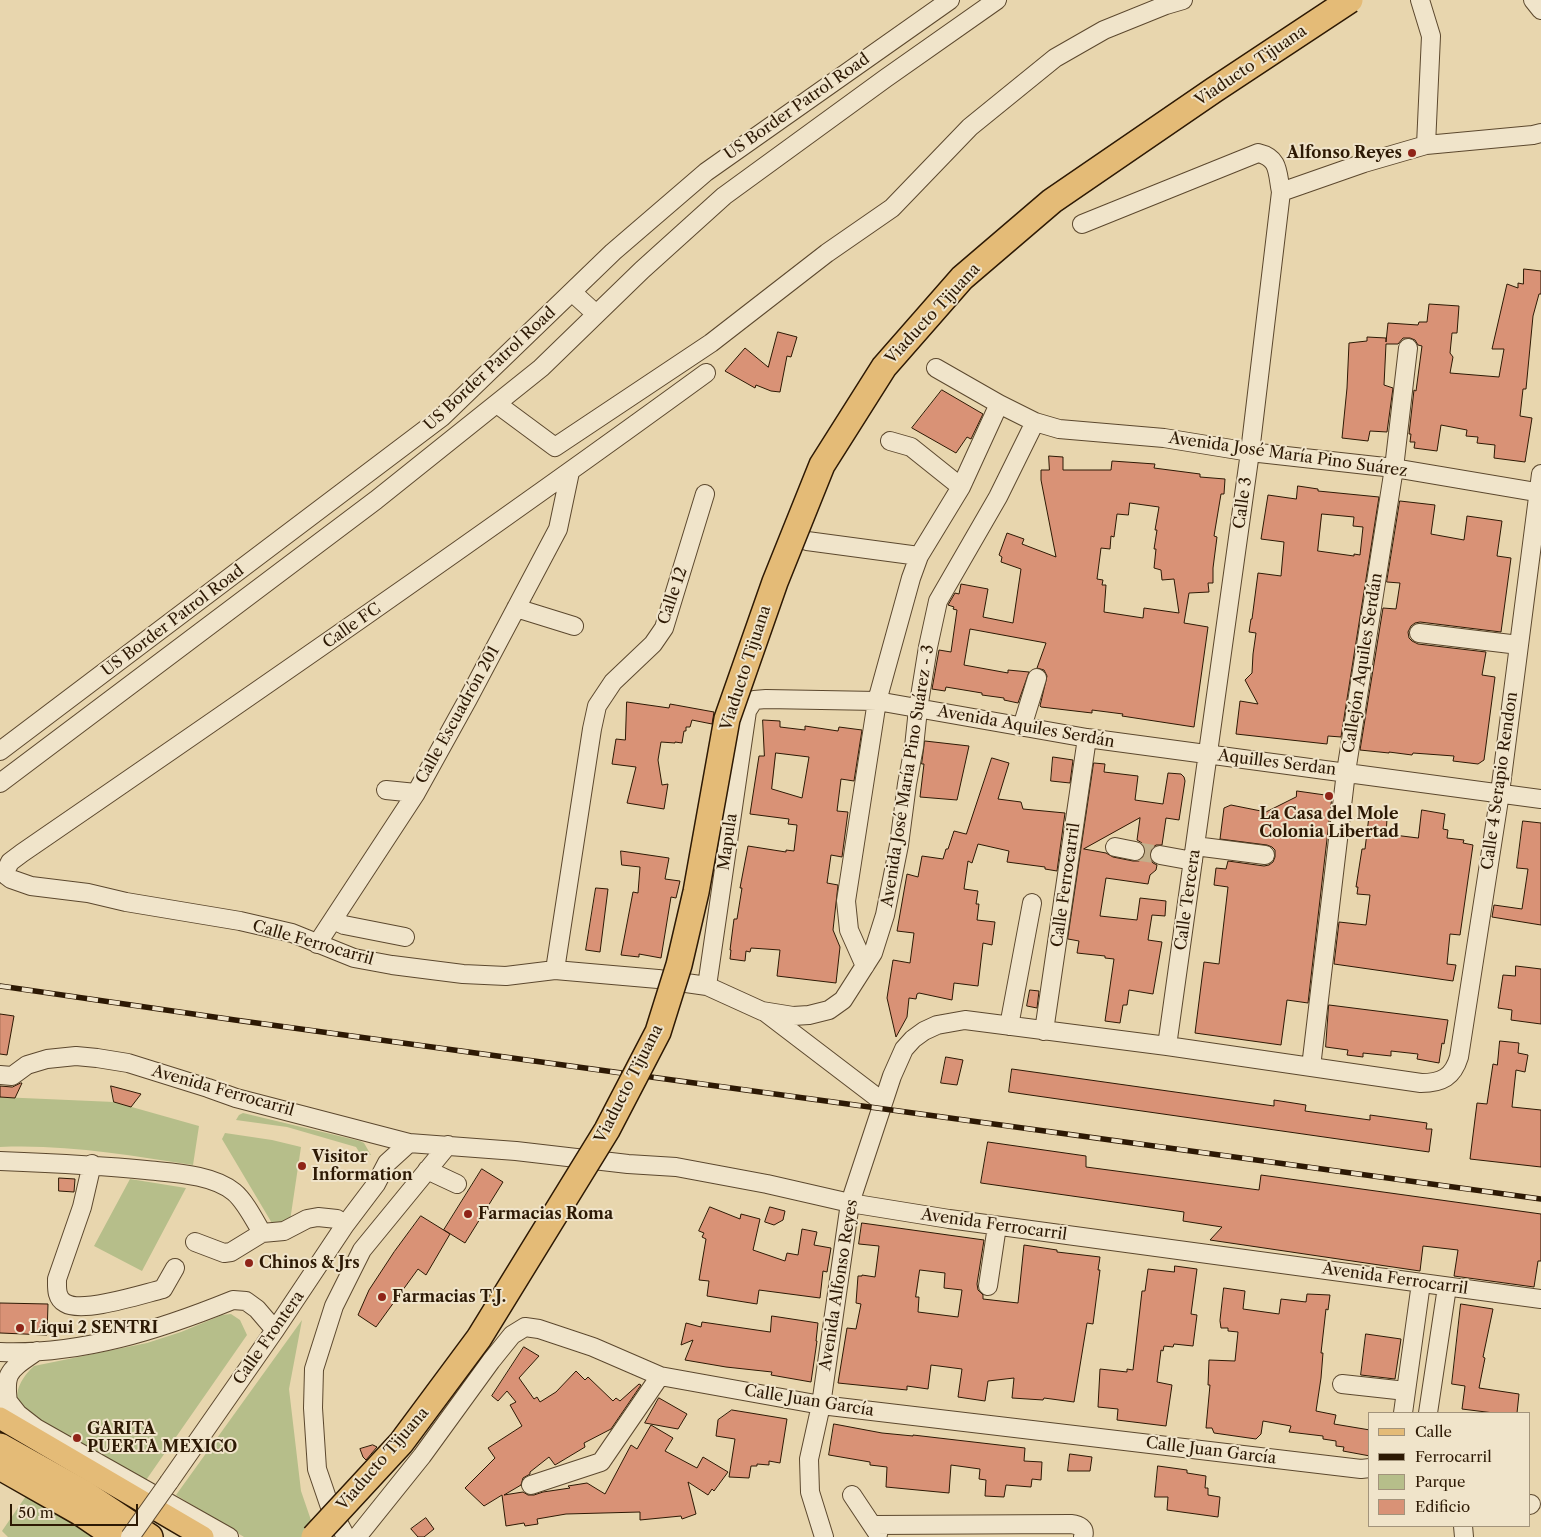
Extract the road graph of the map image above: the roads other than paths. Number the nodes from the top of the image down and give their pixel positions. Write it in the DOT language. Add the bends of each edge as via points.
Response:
graph roads {
  1 [pos="950,0"];
  2 [pos="996,0"];
  3 [pos="1182,0"];
  4 [pos="1320,0"];
  5 [pos="1350,0"];
  6 [pos="1420,0"];
  7 [pos="1533,0"];
  8 [pos="1541,10"];
  9 [pos="1541,132"];
  10 [pos="1426,145"];
  11 [pos="1281,192"];
  12 [pos="1082,224"];
  13 [pos="572,292"];
  14 [pos="596,314"];
  15 [pos="1408,348"];
  16 [pos="936,368"];
  17 [pos="706,373"];
  18 [pos="497,404"];
  19 [pos="1015,413"];
  20 [pos="890,441"];
  21 [pos="1250,452"];
  22 [pos="1394,468"];
  23 [pos="570,472"];
  24 [pos="1541,474"];
  25 [pos="961,488"];
  26 [pos="1540,492"];
  27 [pos="705,494"];
  28 [pos="807,541"];
  29 [pos="919,556"];
  30 [pos="516,608"];
  31 [pos="574,626"];
  32 [pos="1419,633"];
  33 [pos="1519,645"];
  34 [pos="1037,678"];
  35 [pos="754,700"];
  36 [pos="877,701"];
  37 [pos="918,708"];
  38 [pos="1022,727"];
  39 [pos="1087,738"];
  40 [pos="0,751"];
  41 [pos="1208,754"];
  42 [pos="1346,772"];
  43 [pos="0,783"];
  44 [pos="386,790"];
  45 [pos="416,793"];
  46 [pos="1500,793"];
  47 [pos="1541,799"];
  48 [pos="1115,847"];
  49 [pos="1135,850"];
  50 [pos="1194,853"];
  51 [pos="1160,855"];
  52 [pos="1265,855"];
  53 [pos="11,879"];
  54 [pos="1032,903"];
  55 [pos="333,920"];
  56 [pos="406,937"];
  57 [pos="317,944"];
  58 [pos="865,966"];
  59 [pos="555,970"];
  60 [pos="708,986"];
  61 [pos="762,1010"];
  62 [pos="1009,1026"];
  63 [pos="1044,1031"];
  64 [pos="1167,1046"];
  65 [pos="1311,1067"];
  66 [pos="0,1076"];
  67 [pos="883,1102"];
  68 [pos="410,1143"];
  69 [pos="448,1146"];
  70 [pos="0,1160"];
  71 [pos="92,1164"];
  72 [pos="427,1170"];
  73 [pos="457,1184"];
  74 [pos="850,1203"];
  75 [pos="345,1225"];
  76 [pos="997,1226"];
  77 [pos="262,1233"];
  78 [pos="195,1242"];
  79 [pos="175,1268"];
  80 [pos="1421,1283"];
  81 [pos="988,1286"];
  82 [pos="1447,1287"];
  83 [pos="1541,1299"];
  84 [pos="275,1330"];
  85 [pos="37,1351"];
  86 [pos="0,1352"];
  87 [pos="660,1376"];
  88 [pos="1342,1384"];
  89 [pos="1406,1391"];
  90 [pos="821,1405"];
  91 [pos="4,1409"];
  92 [pos="1403,1412"];
  93 [pos="1428,1412"];
  94 [pos="28,1429"];
  95 [pos="0,1446"];
  96 [pos="0,1467"];
  97 [pos="1368,1468"];
  98 [pos="531,1485"];
  99 [pos="852,1495"];
  100 [pos="876,1531"];
  101 [pos="116,1537"];
  102 [pos="130,1537"];
  103 [pos="150,1537"];
  104 [pos="203,1537"];
  105 [pos="229,1537"];
  106 [pos="308,1537"];
  107 [pos="314,1537"];
  108 [pos="346,1537"];
  109 [pos="357,1537"];
  110 [pos="824,1537"];
  111 [pos="1083,1537"];
  1 -- 13 [label="street, US Border Patrol Road" via="706,172"];
  2 -- 14 [label="street" via="724,196"];
  3 -- 18 [label="street" via="1104,30 1055,58 970,127 892,208 827,253 711,343 555,447"];
  4 -- 106 [label="highway, Viaducto Tijuana, bridge" via="1126,132 991,236 932,294 859,377 820,441 783,516 747,610 721,702 669,969 651,1030 583,1158 474,1338 392,1448"];
  5 -- 107 [label="highway, Viaducto Tijuana, bridge" via="1052,202 962,278 884,367 822,465 775,582 727,719 696,892 679,965 658,1032 607,1130 479,1338 401,1443"];
  6 -- 10 [label="street" via="1431,36"];
  7 -- 8 [label="street"];
  9 -- 10 [label="street" via="1532,136"];
  10 -- 11 [label="street"];
  11 -- 12 [label="street, Calle 3" via="1275,162 1268,155 1258,153"];
  11 -- 21 [label="street, Calle 3"];
  13 -- 14 [label="street"];
  13 -- 40 [label="street, US Border Patrol Road" via="442,417"];
  14 -- 18 [label="street" via="541,368"];
  15 -- 22 [label="street"];
  16 -- 19 [label="street, Avenida José María Pino Suárez"];
  17 -- 23 [label="street, Calle FC"];
  18 -- 43 [label="street" via="376,500"];
  19 -- 21 [label="street, Avenida José María Pino Suárez" via="1059,429 1164,438"];
  19 -- 25 [label="street"];
  19 -- 37 [label="street, Avenida José María Pino Suárez - 3" via="998,497 938,601"];
  20 -- 25 [label="street" via="911,447"];
  21 -- 22 [label="street, Avenida José María Pino Suárez"];
  21 -- 41 [label="street, Calle 3"];
  22 -- 26 [label="street, Avenida José María Pino Suárez"];
  22 -- 42 [label="street, Callejón Aquiles Serdán"];
  23 -- 30 [label="street, Calle Escuadrón 201" via="558,529"];
  23 -- 53 [label="street, Calle FC" via="22,853 10,862 6,870"];
  24 -- 26 [label="street, Calle 4 Serapio Rendon"];
  25 -- 29 [label="street"];
  26 -- 33 [label="street, Calle 4 Serapio Rendon"];
  27 -- 59 [label="street, Calle 12" via="664,628 653,644 613,682 598,706"];
  28 -- 29 [label="street"];
  29 -- 36 [label="street"];
  30 -- 31 [label="street"];
  30 -- 45 [label="street, Calle Escuadrón 201"];
  32 -- 33 [label="street"];
  33 -- 46 [label="street, Calle 4 Serapio Rendon"];
  34 -- 38 [label="street"];
  35 -- 36 [label="street, Avenida Aquiles Serdán"];
  35 -- 60 [label="street, Mapula" via="747,711"];
  36 -- 37 [label="street, Avenida Aquiles Serdán"];
  36 -- 58 [label="street" via="846,901 848,930"];
  37 -- 38 [label="street, Avenida Aquiles Serdán"];
  37 -- 58 [label="street, Avenida José María Pino Suárez - 3" via="899,845 885,915 874,953"];
  38 -- 39 [label="street, Avenida Aquiles Serdán"];
  39 -- 41 [label="street, Avenida Aquiles Serdán"];
  39 -- 63 [label="street, Calle Ferrocarril"];
  41 -- 42 [label="street, Aquilles Serdan"];
  41 -- 50 [label="street, Calle Tercera"];
  42 -- 46 [label="street"];
  42 -- 65 [label="street, Callejón Aquiles Serdán"];
  44 -- 45 [label="street"];
  45 -- 55 [label="street, Calle Escuadrón 201"];
  46 -- 47 [label="street"];
  46 -- 65 [label="street, Calle 4 Serapio Rendon" via="1457,1066 1451,1074 1433,1083"];
  48 -- 49 [label="street"];
  50 -- 51 [label="street"];
  50 -- 52 [label="street"];
  50 -- 64 [label="street, Calle Tercera"];
  53 -- 57 [label="street, Calle Ferrocarril" via="32,886 88,893 292,933"];
  54 -- 62 [label="street"];
  55 -- 56 [label="street"];
  55 -- 57 [label="street, Calle Escuadrón 201"];
  57 -- 59 [label="street, Calle Ferrocarril" via="354,958 462,974 506,976"];
  58 -- 61 [label="street, Avenida José María Pino Suárez - 3" via="844,1000 829,1010 793,1016"];
  59 -- 60 [label="street, Calle Ferrocarril"];
  60 -- 61 [label="street, Avenida José María Pino Suárez - 3"];
  61 -- 67 [label="street"];
  62 -- 63 [label="street"];
  62 -- 67 [label="street, Avenida Alfonso Reyes" via="965,1020 936,1025 924,1031 904,1050"];
  63 -- 64 [label="street"];
  64 -- 65 [label="street"];
  66 -- 68 [label="street, Avenida Ferrocarril" via="12,1076 27,1065 47,1059 76,1056 128,1063 236,1098"];
  67 -- 74 [label="street, Avenida Alfonso Reyes"];
  68 -- 69 [label="street, Avenida Ferrocarril"];
  68 -- 75 [label="street, Calle Frontera" via="387,1163 376,1184"];
  69 -- 72 [label="street"];
  69 -- 74 [label="street, Avenida Ferrocarril" via="676,1167"];
  70 -- 71 [label="street"];
  71 -- 77 [label="street" via="184,1174 215,1181 235,1192"];
  71 -- 79 [label="street" via="82,1207 56,1279 56,1290 63,1303 86,1307 163,1289"];
  72 -- 73 [label="street"];
  72 -- 108 [label="street" via="362,1250 334,1306 314,1368 317,1469 330,1507"];
  74 -- 76 [label="street, Avenida Ferrocarril"];
  74 -- 90 [label="street, Avenida Alfonso Reyes"];
  75 -- 77 [label="street" via="337,1219 318,1216 284,1230"];
  75 -- 84 [label="street, Calle Frontera"];
  76 -- 80 [label="street, Avenida Ferrocarril"];
  76 -- 81 [label="street"];
  77 -- 78 [label="street" via="224,1253"];
  80 -- 82 [label="street, Avenida Ferrocarril"];
  80 -- 89 [label="street"];
  82 -- 83 [label="street, Avenida Ferrocarril"];
  82 -- 93 [label="street"];
  84 -- 85 [label="street" via="246,1300 233,1300 136,1334 70,1348"];
  84 -- 102 [label="street, Calle Frontera, bridge"];
  85 -- 86 [label="street"];
  85 -- 91 [label="street" via="12,1368 7,1380"];
  87 -- 90 [label="street, Calle Juan García"];
  87 -- 98 [label="street" via="601,1462"];
  87 -- 109 [label="street, Calle Juan García" via="593,1347 539,1328 525,1327 512,1335 491,1361 422,1456"];
  88 -- 89 [label="street"];
  89 -- 92 [label="street"];
  90 -- 97 [label="street, Calle Juan García"];
  90 -- 110 [label="street, Avenida Alfonso Reyes" via="809,1459 810,1492"];
  91 -- 94 [label="main road"];
  94 -- 104 [label="main road"];
  94 -- 105 [label="street"];
  95 -- 103 [label="highway" via="84,1493"];
  96 -- 101 [label="highway"];
  99 -- 100 [label="street"];
  100 -- 111 [label="street" via="1071,1524 1084,1530"];
}
